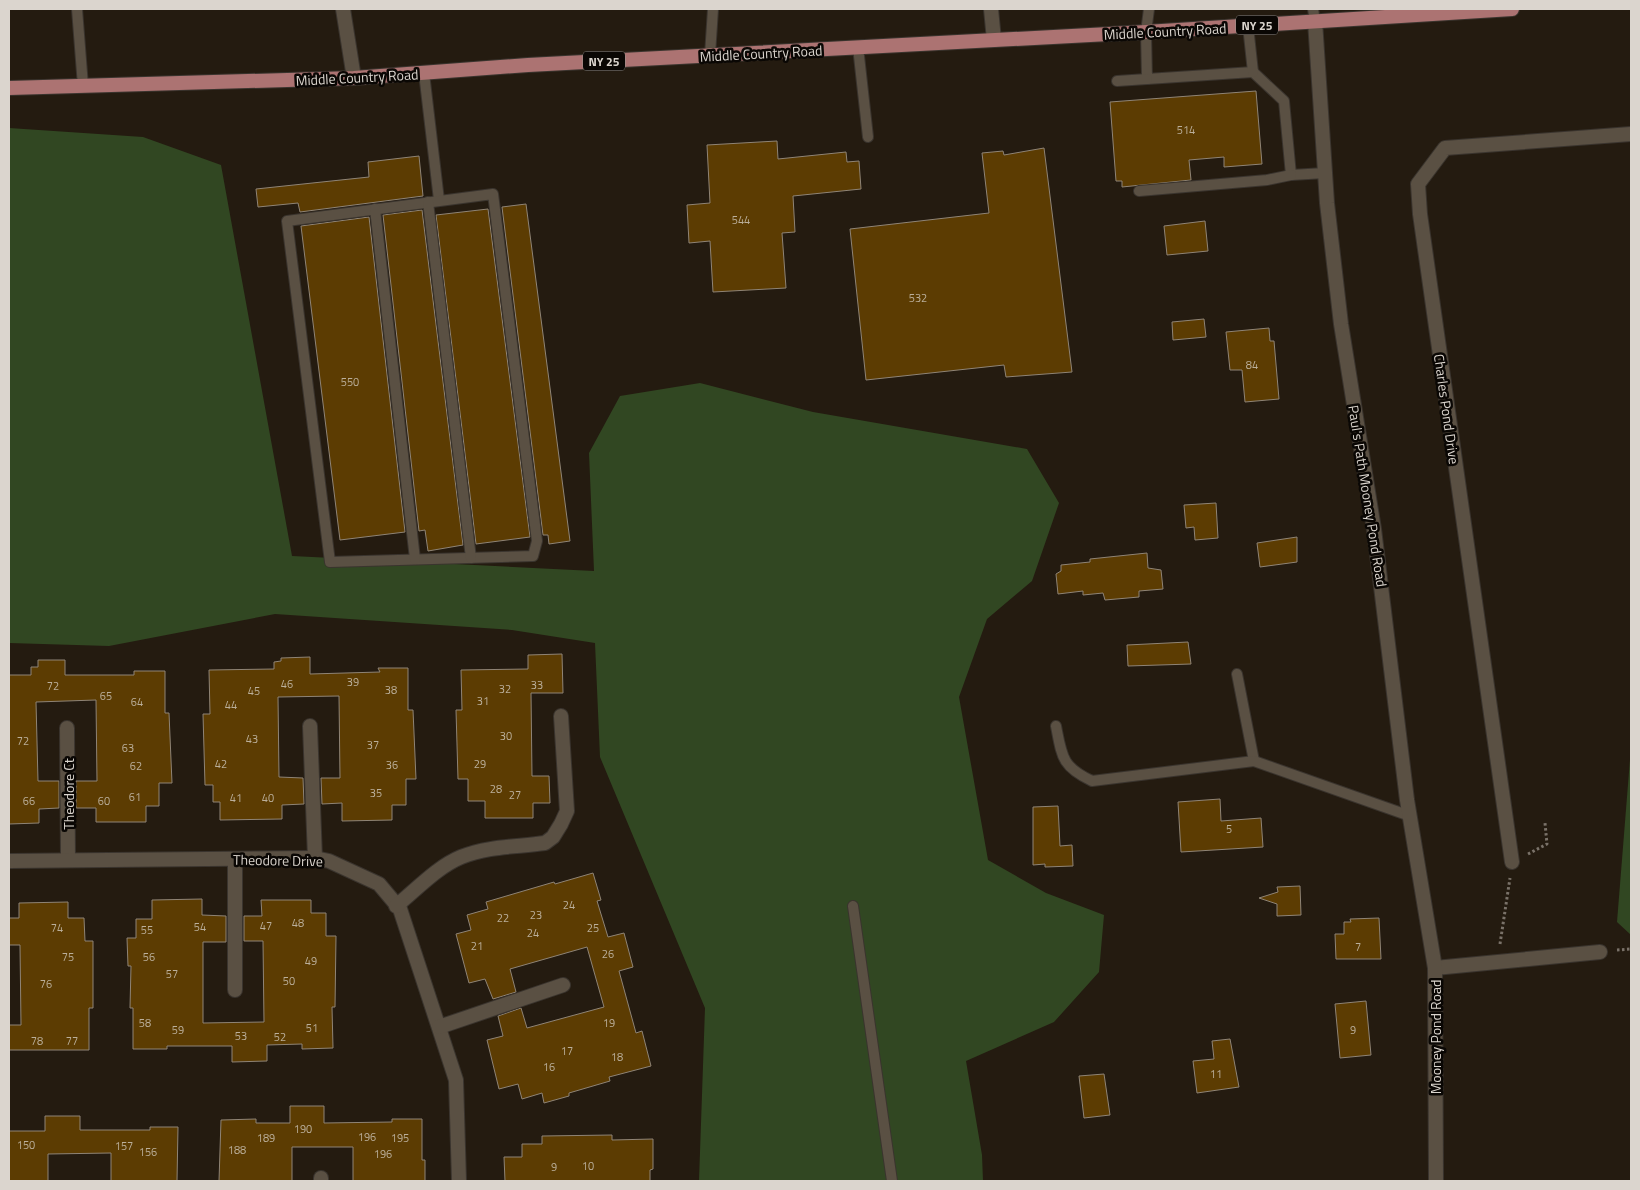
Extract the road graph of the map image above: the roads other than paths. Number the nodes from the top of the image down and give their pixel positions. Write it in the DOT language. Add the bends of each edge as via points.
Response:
graph roads {
  1 [pos="77,9"];
  2 [pos="343,9"];
  3 [pos="713,9"];
  4 [pos="991,9"];
  5 [pos="1149,9"];
  6 [pos="1512,9"];
  7 [pos="1314,15"];
  8 [pos="1248,26"];
  9 [pos="1146,32"];
  10 [pos="994,40"];
  11 [pos="858,47"];
  12 [pos="710,55"];
  13 [pos="1253,72"];
  14 [pos="424,73"];
  15 [pos="354,78"];
  16 [pos="1147,79"];
  17 [pos="1117,81"];
  18 [pos="83,86"];
  19 [pos="9,88"];
  20 [pos="1631,134"];
  21 [pos="868,137"];
  22 [pos="1325,173"];
  23 [pos="1291,175"];
  24 [pos="1139,191"];
  25 [pos="439,200"];
  26 [pos="428,202"];
  27 [pos="375,209"];
  28 [pos="471,558"];
  29 [pos="414,559"];
  30 [pos="1237,674"];
  31 [pos="561,716"];
  32 [pos="310,726"];
  33 [pos="1056,726"];
  34 [pos="67,728"];
  35 [pos="1254,761"];
  36 [pos="1410,816"];
  37 [pos="315,858"];
  38 [pos="235,859"];
  39 [pos="68,860"];
  40 [pos="9,861"];
  41 [pos="1512,862"];
  42 [pos="396,906"];
  43 [pos="853,906"];
  44 [pos="1600,952"];
  45 [pos="1435,968"];
  46 [pos="563,985"];
  47 [pos="235,990"];
  48 [pos="438,1027"];
  49 [pos="458,1181"];
  50 [pos="892,1181"];
  51 [pos="1436,1181"];
  1 -- 18 [label="lane"];
  2 -- 15 [label="street"];
  3 -- 12 [label="lane"];
  4 -- 10 [label="street"];
  5 -- 9 [label="lane"];
  6 -- 7 [label="main road, Middle Country Road / NY 25"];
  7 -- 8 [label="main road, Middle Country Road / NY 25"];
  7 -- 22 [label="street, Paul's Path Mooney Pond Road"];
  8 -- 9 [label="main road, Middle Country Road / NY 25"];
  8 -- 13 [label="lane"];
  9 -- 10 [label="main road, Middle Country Road / NY 25"];
  9 -- 16 [label="lane"];
  10 -- 11 [label="main road, Middle Country Road / NY 25"];
  11 -- 12 [label="main road, Middle Country Road / NY 25"];
  11 -- 21 [label="lane"];
  12 -- 14 [label="main road, Middle Country Road / NY 25"];
  13 -- 16 [label="lane"];
  13 -- 23 [label="lane" via="1284,101"];
  14 -- 15 [label="main road, Middle Country Road / NY 25"];
  14 -- 25 [label="lane"];
  15 -- 18 [label="main road, Middle Country Road / NY 25"];
  16 -- 17 [label="lane"];
  18 -- 19 [label="main road, Middle Country Road / NY 25"];
  20 -- 41 [label="street, Charles Pond Drive" via="1445,148 1418,184"];
  22 -- 23 [label="lane"];
  22 -- 36 [label="street, Paul's Path Mooney Pond Road" via="1341,324 1374,529"];
  23 -- 24 [label="lane"];
  25 -- 26 [label="lane"];
  25 -- 28 [label="lane" via="493,194 537,541 533,556"];
  26 -- 27 [label="lane"];
  26 -- 28 [label="lane"];
  27 -- 29 [label="lane"];
  27 -- 29 [label="lane" via="287,221 330,562"];
  28 -- 29 [label="lane"];
  30 -- 35 [label="lane"];
  31 -- 42 [label="street" via="567,811 552,837 545,843 492,849 461,857 442,867"];
  32 -- 37 [label="street"];
  33 -- 35 [label="lane" via="1066,765 1074,773 1092,781"];
  34 -- 39 [label="street, Theodore Ct"];
  35 -- 36 [label="lane"];
  36 -- 45 [label="street, Paul's Path Mooney Pond Road"];
  37 -- 38 [label="street, Theodore Drive"];
  37 -- 42 [label="street, Theodore Drive" via="344,867 379,884"];
  38 -- 39 [label="street, Theodore Drive"];
  38 -- 47 [label="street"];
  39 -- 40 [label="street, Theodore Drive"];
  42 -- 48 [label="street, Theodore Drive" via="400,909"];
  43 -- 50 [label="lane"];
  44 -- 45 [label="street, Mooney Pond Road"];
  45 -- 51 [label="street, Mooney Pond Road"];
  46 -- 48 [label="street"];
  48 -- 49 [label="street, Theodore Drive" via="456,1080"];
}
